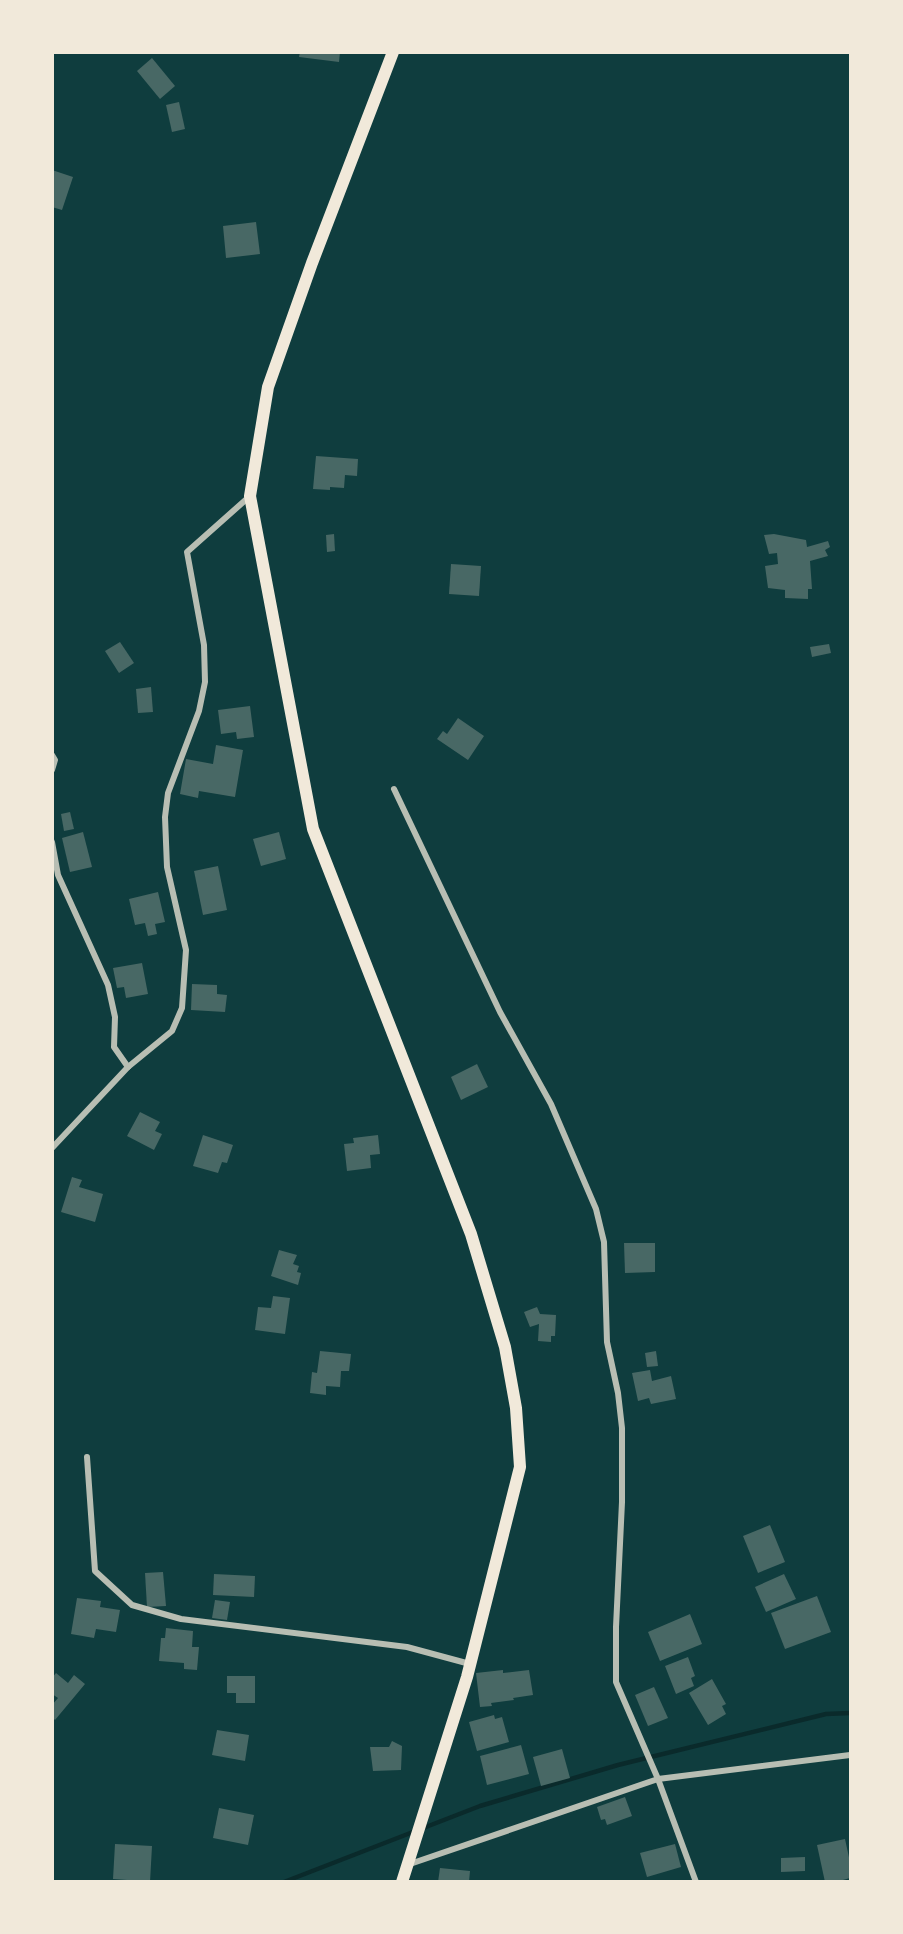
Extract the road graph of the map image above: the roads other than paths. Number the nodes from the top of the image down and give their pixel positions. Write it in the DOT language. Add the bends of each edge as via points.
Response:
graph roads {
  1 [pos="390,55"];
  2 [pos="250,496"];
  3 [pos="52,755"];
  4 [pos="52,770"];
  5 [pos="394,789"];
  6 [pos="52,842"];
  7 [pos="128,1067"];
  8 [pos="52,1148"];
  9 [pos="87,1457"];
  10 [pos="470,1664"];
  11 [pos="850,1755"];
  12 [pos="658,1779"];
  13 [pos="407,1865"];
  14 [pos="402,1881"];
  15 [pos="696,1881"];
  1 -- 2 [label="main road" via="268,387"];
  2 -- 7 [label="street" via="188,552 204,645 205,682 199,711 168,793 165,817 167,867 186,950 182,1008 172,1030"];
  2 -- 10 [label="main road" via="313,829 471,1234 505,1347 516,1408 520,1467"];
  3 -- 4 [label="street"];
  5 -- 12 [label="street" via="500,1012 551,1104 596,1209 604,1242 607,1342 622,1428 616,1682"];
  6 -- 7 [label="street" via="58,875 108,985 115,1017 114,1047"];
  7 -- 8 [label="street"];
  9 -- 10 [label="street" via="95,1571 132,1605 181,1619 407,1647"];
  10 -- 13 [label="main road"];
  11 -- 12 [label="street"];
  12 -- 13 [label="street"];
  12 -- 15 [label="street"];
  13 -- 14 [label="main road"];
}
